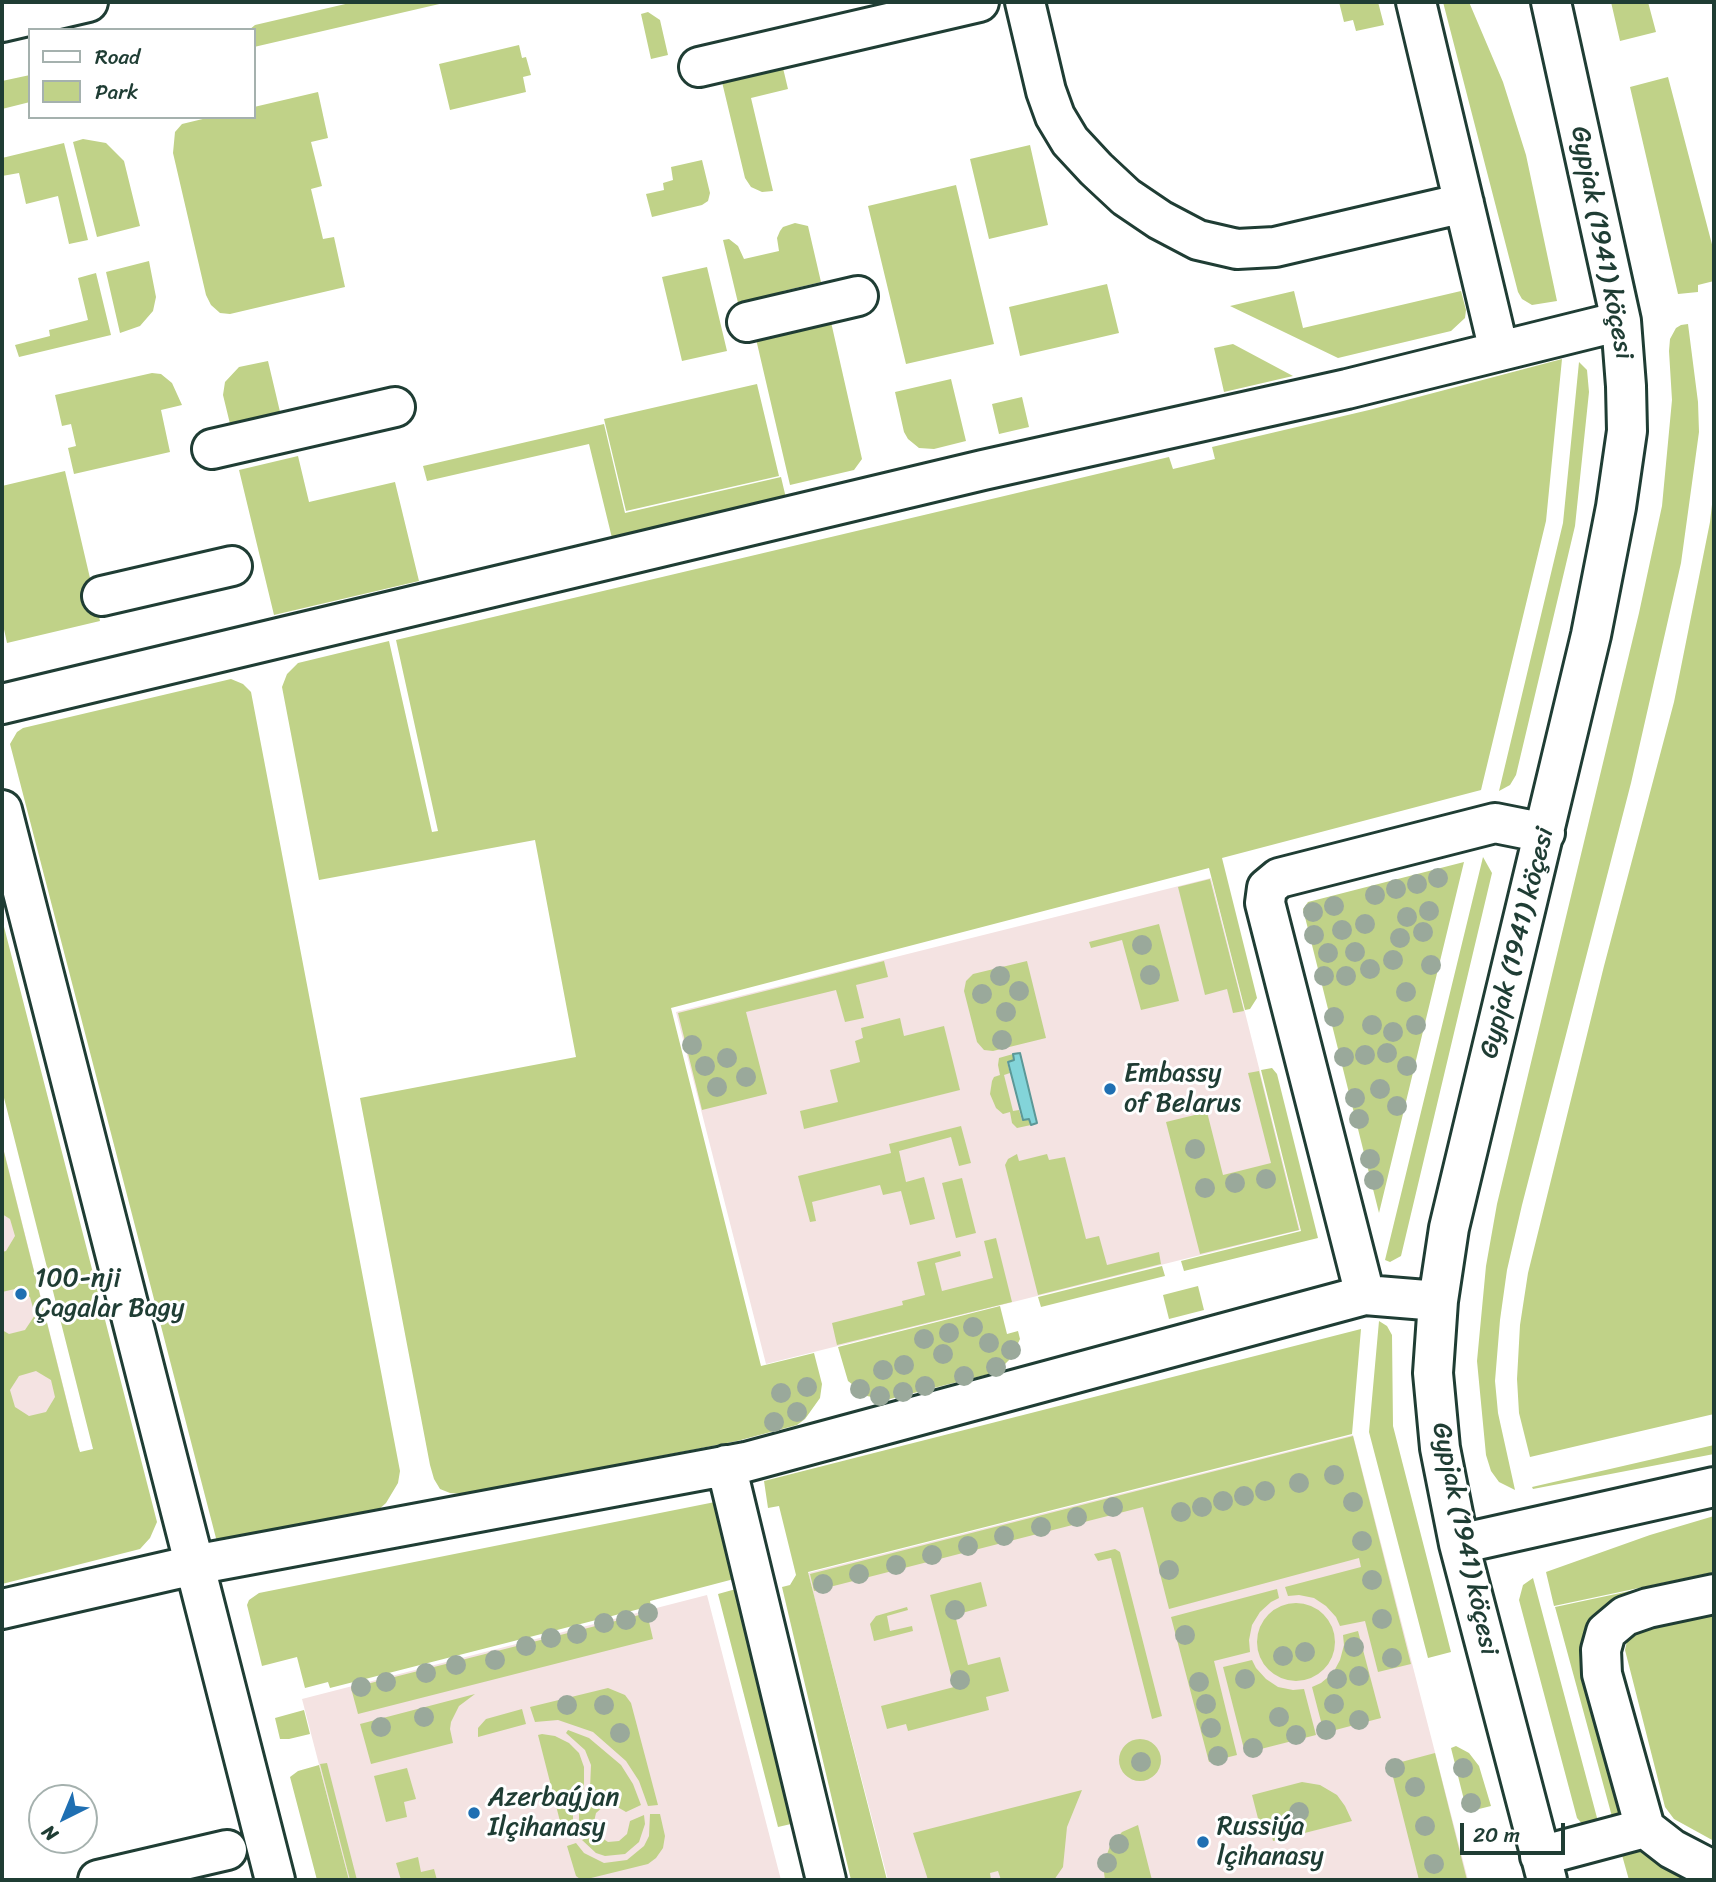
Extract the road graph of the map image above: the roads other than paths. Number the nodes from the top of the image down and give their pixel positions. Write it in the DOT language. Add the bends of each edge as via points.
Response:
graph roads {
  1 [pos="88,2"];
  2 [pos="979,2"];
  3 [pos="1025,2"];
  4 [pos="1416,2"];
  5 [pos="1531,2"];
  6 [pos="1551,2"];
  7 [pos="2,22"];
  8 [pos="1565,57"];
  9 [pos="699,67"];
  10 [pos="1464,203"];
  11 [pos="858,296"];
  12 [pos="1621,321"];
  13 [pos="747,322"];
  14 [pos="1499,351"];
  15 [pos="395,407"];
  16 [pos="212,449"];
  17 [pos="232,566"];
  18 [pos="102,596"];
  19 [pos="2,704"];
  20 [pos="2,810"];
  21 [pos="1545,833"];
  22 [pos="1365,1294"];
  23 [pos="1438,1301"];
  24 [pos="726,1465"];
  25 [pos="1714,1487"];
  26 [pos="1459,1544"];
  27 [pos="194,1565"];
  28 [pos="1714,1594"];
  29 [pos="2,1609"];
  30 [pos="1645,1828"];
  31 [pos="227,1850"];
  32 [pos="1544,1868"];
  33 [pos="1714,1871"];
  34 [pos="98,1880"];
  35 [pos="275,1880"];
  36 [pos="826,1880"];
  1 -- 7 [label="street"];
  2 -- 9 [label="street"];
  3 -- 10 [label="street" via="1046,91 1070,141 1126,197 1198,240 1237,249 1275,247"];
  4 -- 10 [label="street"];
  5 -- 8 [label="street"];
  6 -- 8 [label="street, Gypjak (1941) köçesi"];
  8 -- 12 [label="street, Gypjak (1941) köçesi"];
  10 -- 14 [label="street"];
  11 -- 13 [label="street"];
  12 -- 14 [label="street"];
  12 -- 21 [label="street, Gypjak (1941) köçesi" via="1627,431 1616,507"];
  14 -- 19 [label="street"];
  15 -- 16 [label="street"];
  17 -- 18 [label="street"];
  20 -- 27 [label="street"];
  21 -- 22 [label="street" via="1495,823 1279,878 1267,888 1265,903"];
  21 -- 23 [label="street, Gypjak (1941) köçesi" via="1449,1228"];
  22 -- 23 [label="street"];
  22 -- 24 [label="street"];
  23 -- 26 [label="street, Gypjak (1941) köçesi" via="1433,1373 1440,1448"];
  24 -- 27 [label="street"];
  24 -- 36 [label="street"];
  25 -- 26 [label="street"];
  26 -- 32 [label="street, Gypjak (1941) köçesi"];
  27 -- 29 [label="street"];
  27 -- 35 [label="street"];
  28 -- 30 [label="street" via="1625,1616 1606,1632 1602,1674"];
  30 -- 32 [label="street"];
  30 -- 33 [label="street" via="1672,1849"];
  31 -- 34 [label="street"];
}
